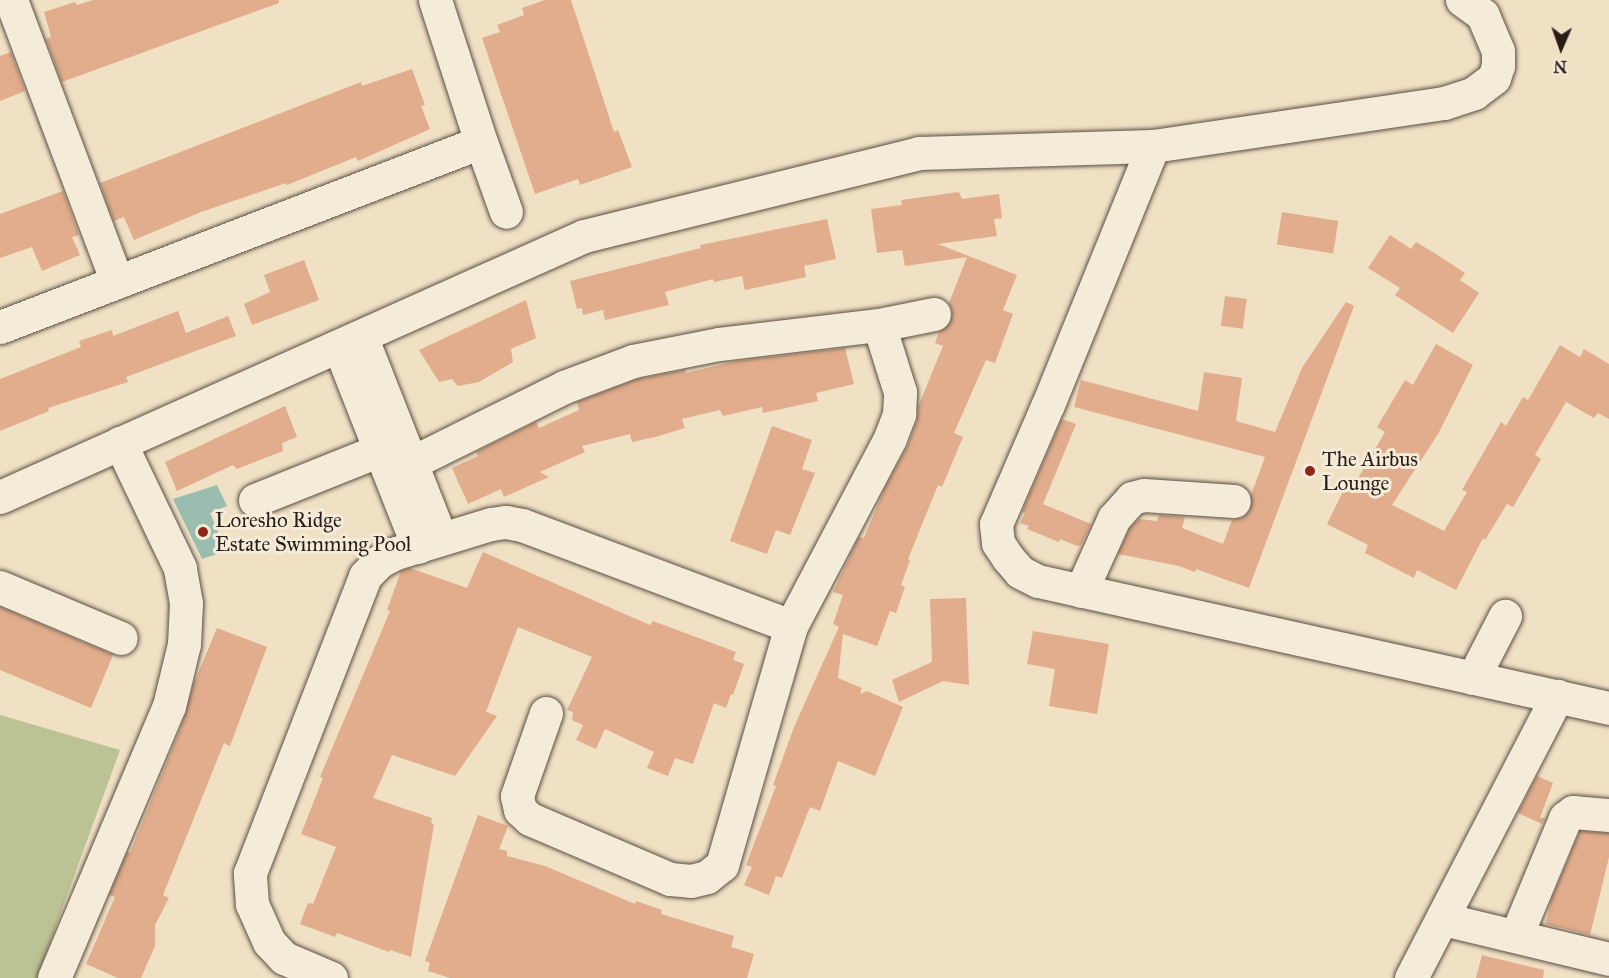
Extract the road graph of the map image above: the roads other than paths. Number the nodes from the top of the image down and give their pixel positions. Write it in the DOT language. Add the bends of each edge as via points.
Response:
graph roads {
  1 [pos="11,0"];
  2 [pos="435,0"];
  3 [pos="1482,5"];
  4 [pos="481,142"];
  5 [pos="1153,146"];
  6 [pos="506,212"];
  7 [pos="117,282"];
  8 [pos="934,314"];
  9 [pos="879,325"];
  10 [pos="0,327"];
  11 [pos="350,341"];
  12 [pos="120,443"];
  13 [pos="380,450"];
  14 [pos="411,464"];
  15 [pos="0,497"];
  16 [pos="255,500"];
  17 [pos="1234,501"];
  18 [pos="430,543"];
  19 [pos="0,587"];
  20 [pos="1081,591"];
  21 [pos="1505,616"];
  22 [pos="791,626"];
  23 [pos="121,638"];
  24 [pos="1473,678"];
  25 [pos="1557,696"];
  26 [pos="1609,708"];
  27 [pos="546,713"];
  28 [pos="1609,815"];
  29 [pos="1443,919"];
  30 [pos="1516,936"];
  31 [pos="1588,963"];
  32 [pos="54,978"];
  33 [pos="331,978"];
  34 [pos="1411,978"];
  1 -- 7 [label="street"];
  2 -- 4 [label="street"];
  3 -- 5 [label="street" via="1498,51 1498,66 1494,78 1474,93 1444,103"];
  4 -- 6 [label="street"];
  4 -- 7 [label="street"];
  5 -- 11 [label="street" via="919,153 584,237"];
  5 -- 20 [label="street" via="996,524 998,543 1020,572 1038,581"];
  7 -- 10 [label="street"];
  8 -- 9 [label="street"];
  9 -- 14 [label="street" via="719,344 633,361 564,387"];
  9 -- 22 [label="street" via="900,392 899,414"];
  11 -- 12 [label="street"];
  11 -- 13 [label="street"];
  11 -- 14 [label="street"];
  12 -- 15 [label="street"];
  12 -- 32 [label="street" via="180,567 186,603 184,644 169,706"];
  13 -- 16 [label="street"];
  13 -- 18 [label="street"];
  14 -- 18 [label="street"];
  17 -- 20 [label="street" via="1144,495 1132,498 1114,518"];
  18 -- 22 [label="street" via="491,524 522,525"];
  18 -- 33 [label="street" via="380,561 365,576 250,873 252,904 269,942 284,958"];
  19 -- 23 [label="street"];
  20 -- 24 [label="street"];
  21 -- 24 [label="street"];
  22 -- 27 [label="street" via="722,865 706,877 691,881 670,879 530,819 520,810 517,796"];
  24 -- 25 [label="street"];
  25 -- 26 [label="street"];
  25 -- 29 [label="street"];
  28 -- 30 [label="street" via="1573,812 1565,818"];
  29 -- 30 [label="street"];
  29 -- 34 [label="street"];
  30 -- 31 [label="street"];
}
